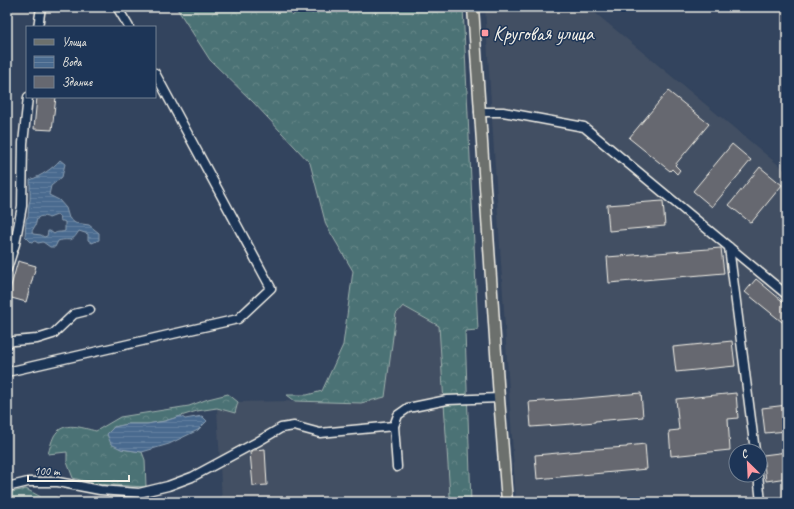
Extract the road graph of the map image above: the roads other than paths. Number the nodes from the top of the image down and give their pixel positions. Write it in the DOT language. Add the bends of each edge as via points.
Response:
graph roads {
  1 [pos="41,7"];
  2 [pos="117,7"];
  3 [pos="473,7"];
  4 [pos="38,26"];
  5 [pos="128,26"];
  6 [pos="156,75"];
  7 [pos="28,98"];
  8 [pos="480,112"];
  9 [pos="729,247"];
  10 [pos="7,269"];
  11 [pos="787,296"];
  12 [pos="90,310"];
  13 [pos="9,341"];
  14 [pos="7,372"];
  15 [pos="499,398"];
  16 [pos="394,426"];
  17 [pos="754,443"];
  18 [pos="397,467"];
  19 [pos="759,483"];
  20 [pos="7,487"];
  21 [pos="507,502"];
  22 [pos="761,502"];
  1 -- 4 [label="street"];
  2 -- 5 [label="street"];
  3 -- 8 [label="main road"];
  6 -- 14 [label="street" via="271,288 238,319"];
  7 -- 10 [label="street" via="23,143 22,206"];
  8 -- 9 [label="street" via="503,112 584,127"];
  8 -- 15 [label="main road"];
  9 -- 11 [label="street"];
  9 -- 17 [label="street"];
  12 -- 13 [label="street" via="74,314 53,334 37,339"];
  15 -- 16 [label="street" via="447,400 408,408 398,415"];
  15 -- 21 [label="main road"];
  16 -- 18 [label="street"];
  16 -- 20 [label="street" via="320,433 294,426 281,428 192,478 139,493 100,490 58,482 28,482"];
  19 -- 22 [label="street"];
}
